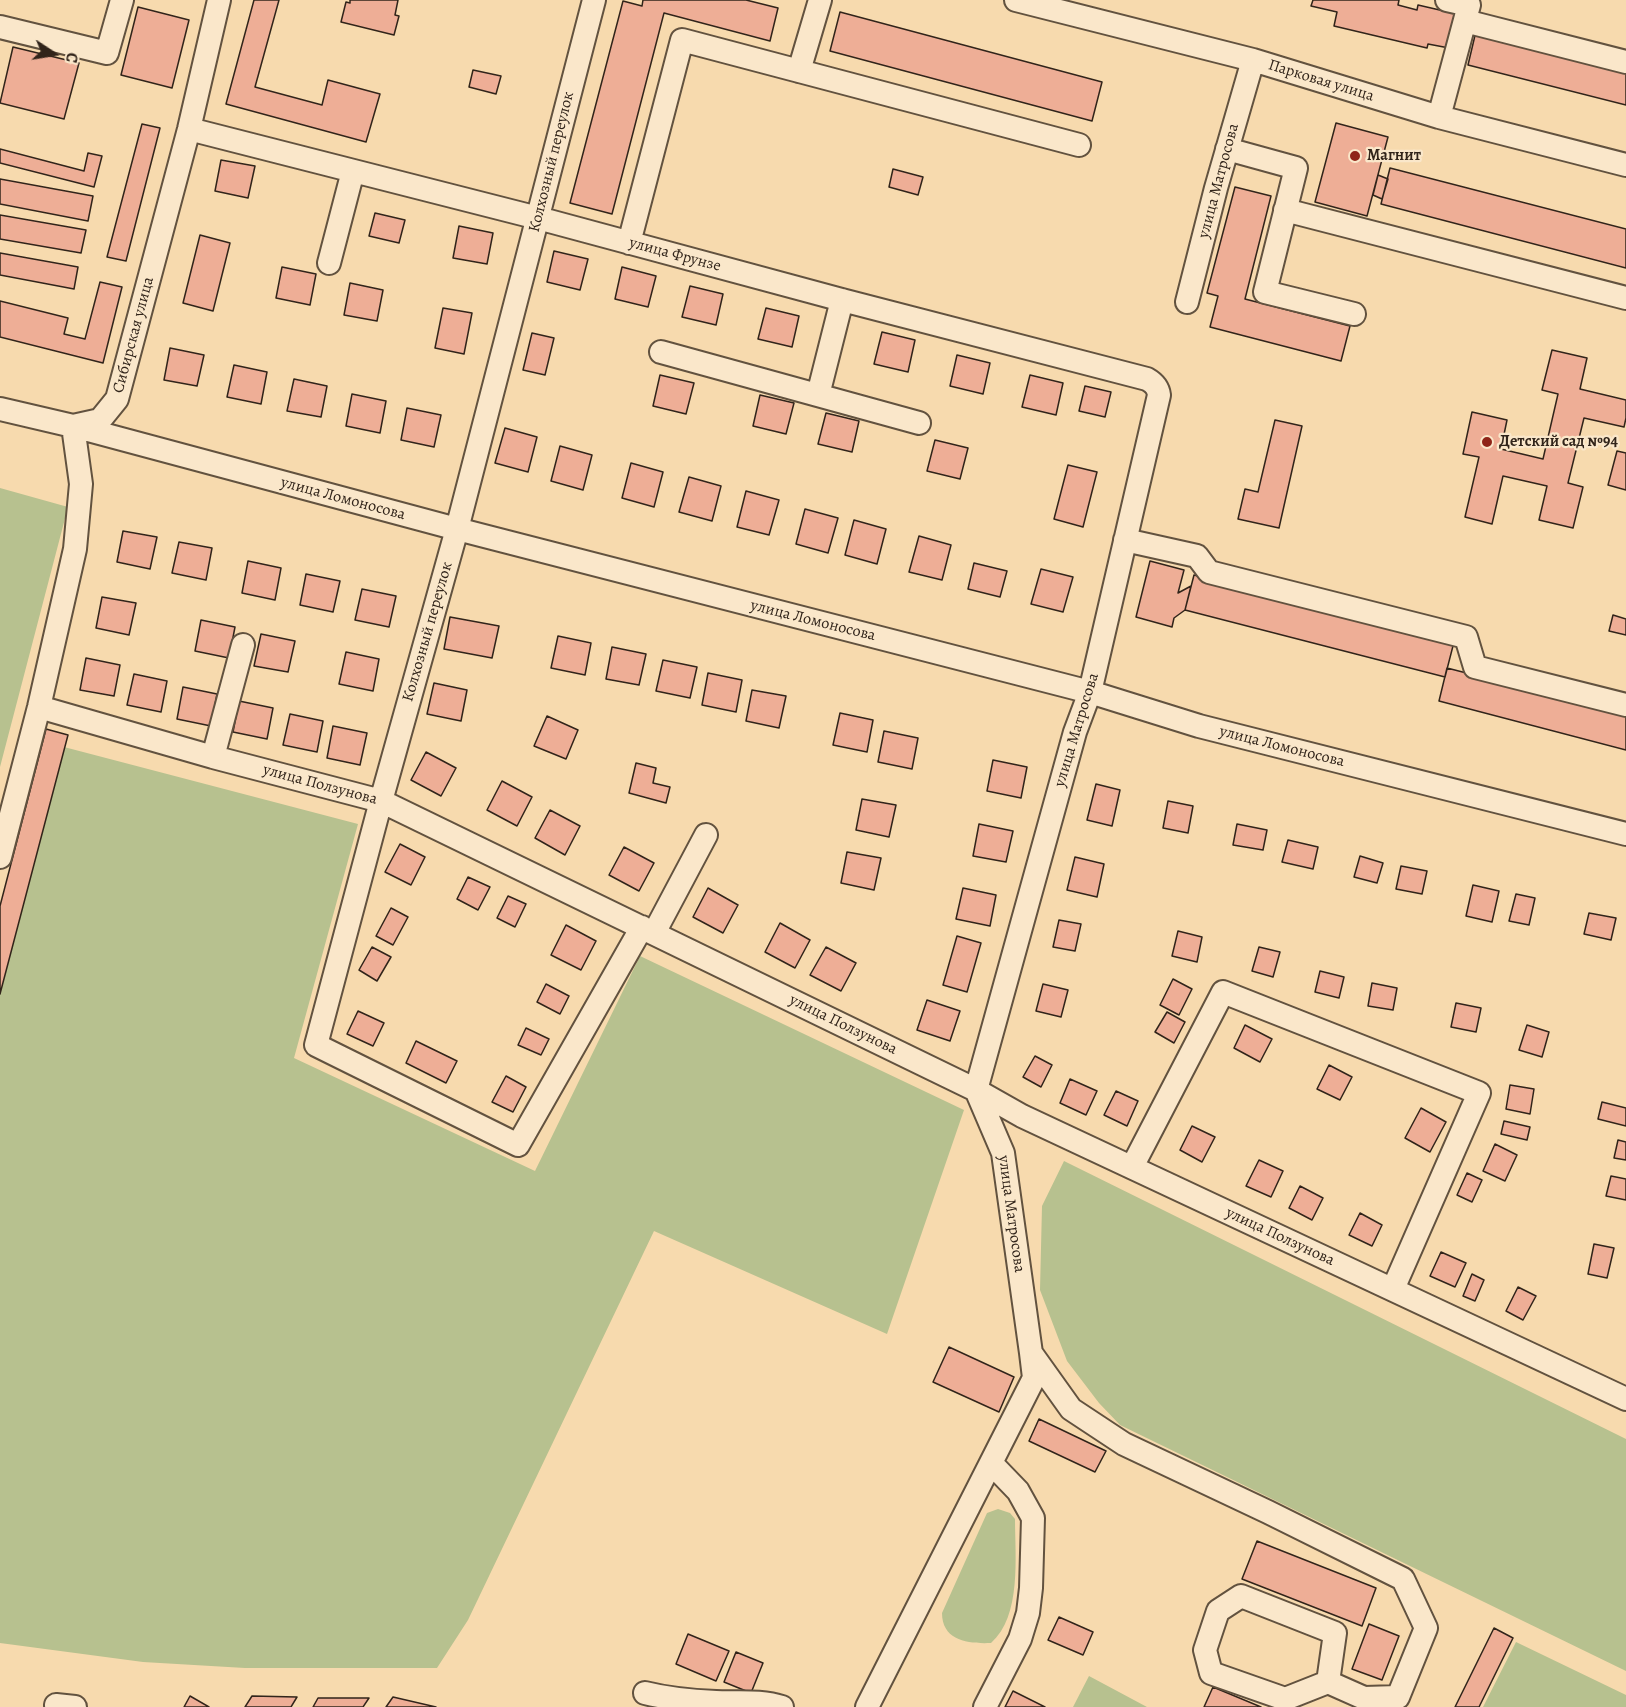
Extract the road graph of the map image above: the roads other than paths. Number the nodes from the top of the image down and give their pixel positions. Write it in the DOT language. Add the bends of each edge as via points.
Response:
graph roads {
  1 [pos="122,0"];
  2 [pos="219,0"];
  3 [pos="594,0"];
  4 [pos="820,0"];
  5 [pos="1447,0"];
  6 [pos="1024,1"];
  7 [pos="1465,21"];
  8 [pos="0,27"];
  9 [pos="1253,60"];
  10 [pos="1626,62"];
  11 [pos="799,71"];
  12 [pos="1439,117"];
  13 [pos="189,129"];
  14 [pos="1079,145"];
  15 [pos="1227,149"];
  16 [pos="1626,165"];
  17 [pos="353,171"];
  18 [pos="1285,210"];
  19 [pos="538,218"];
  20 [pos="629,243"];
  21 [pos="329,263"];
  22 [pos="1626,298"];
  23 [pos="842,300"];
  24 [pos="1187,302"];
  25 [pos="1354,314"];
  26 [pos="661,352"];
  27 [pos="1158,389"];
  28 [pos="818,395"];
  29 [pos="0,409"];
  30 [pos="919,423"];
  31 [pos="73,426"];
  32 [pos="457,529"];
  33 [pos="1125,540"];
  34 [pos="243,645"];
  35 [pos="1090,692"];
  36 [pos="1626,705"];
  37 [pos="39,707"];
  38 [pos="213,757"];
  39 [pos="381,801"];
  40 [pos="1626,834"];
  41 [pos="706,835"];
  42 [pos="0,857"];
  43 [pos="648,930"];
  44 [pos="976,1090"];
  45 [pos="1022,1116"];
  46 [pos="1004,1153"];
  47 [pos="1132,1167"];
  48 [pos="1393,1289"];
  49 [pos="1031,1353"];
  50 [pos="1626,1399"];
  51 [pos="991,1463"];
  52 [pos="1328,1682"];
  53 [pos="645,1693"];
  54 [pos="782,1707"];
  55 [pos="867,1707"];
  56 [pos="985,1707"];
  1 -- 8 [label="street" via="107,53"];
  2 -- 13 [label="street, Сибирская улица"];
  3 -- 19 [label="street, Колхозный переулок"];
  4 -- 11 [label="street"];
  5 -- 7 [label="street" via="1468,5"];
  6 -- 9 [label="street, Парковая улица"];
  7 -- 10 [label="street"];
  7 -- 12 [label="street"];
  9 -- 12 [label="street, Парковая улица"];
  9 -- 15 [label="street, улица Матросова"];
  11 -- 14 [label="street"];
  11 -- 20 [label="street" via="682,40"];
  12 -- 16 [label="street, Парковая улица"];
  13 -- 17 [label="street, улица Фрунзе"];
  13 -- 31 [label="street, Сибирская улица" via="117,399 100,420"];
  15 -- 18 [label="street" via="1296,168"];
  15 -- 24 [label="street, улица Матросова"];
  17 -- 19 [label="street, улица Фрунзе"];
  17 -- 21 [label="street"];
  18 -- 22 [label="street"];
  18 -- 25 [label="street" via="1265,292"];
  19 -- 20 [label="street, улица Фрунзе"];
  19 -- 32 [label="street, Колхозный переулок"];
  20 -- 23 [label="street, улица Фрунзе"];
  23 -- 27 [label="street, улица Фрунзе" via="1147,379"];
  23 -- 28 [label="street"];
  26 -- 28 [label="street"];
  27 -- 33 [label="street, улица Матросова"];
  28 -- 30 [label="street"];
  29 -- 31 [label="street, улица Ломоносова"];
  31 -- 32 [label="street, улица Ломоносова"];
  31 -- 37 [label="street" via="81,484 75,549"];
  32 -- 35 [label="street, улица Ломоносова"];
  32 -- 39 [label="street, Колхозный переулок"];
  33 -- 35 [label="street, улица Матросова"];
  33 -- 36 [label="street" via="1197,556 1209,572 1466,637 1475,667"];
  34 -- 38 [label="street"];
  35 -- 40 [label="street, улица Ломоносова" via="1199,726"];
  35 -- 44 [label="street, улица Матросова" via="1075,732"];
  37 -- 38 [label="street, улица Ползунова"];
  37 -- 42 [label="street"];
  38 -- 39 [label="street, улица Ползунова"];
  39 -- 43 [label="street, улица Ползунова"];
  39 -- 43 [label="street, Колхозный переулок" via="316,1045 518,1145"];
  41 -- 43 [label="street"];
  43 -- 44 [label="street, улица Ползунова"];
  44 -- 45 [label="street, улица Ползунова"];
  44 -- 46 [label="street, улица Матросова"];
  45 -- 46 [label="street"];
  45 -- 47 [label="street, улица Ползунова"];
  46 -- 49 [label="street, улица Матросова"];
  47 -- 48 [label="street, улица Ползунова"];
  47 -- 48 [label="street" via="1223,992 1479,1093"];
  48 -- 50 [label="street, улица Ползунова"];
  49 -- 51 [label="street" via="1034,1378"];
  49 -- 52 [label="street, улица Матросова" via="1071,1409 1124,1444 1403,1579 1426,1628 1398,1696 1364,1698"];
  51 -- 55 [label="street"];
  51 -- 56 [label="street" via="1018,1491 1033,1518 1032,1576 1020,1639"];
  52 -- 52 [label="street" via="1335,1633 1241,1596 1218,1611 1205,1650 1211,1673 1285,1699"];
  53 -- 54 [label="street" via="672,1699 769,1703"];
}
